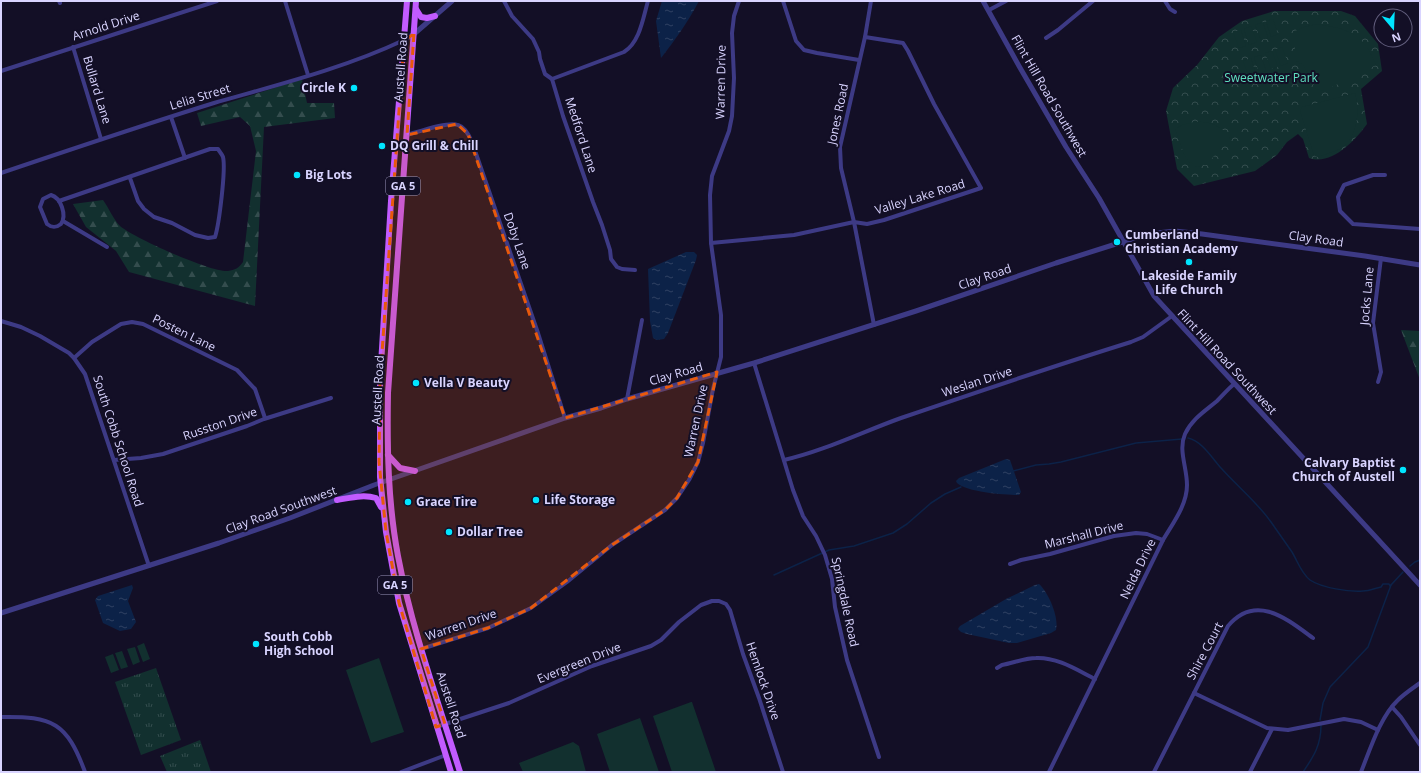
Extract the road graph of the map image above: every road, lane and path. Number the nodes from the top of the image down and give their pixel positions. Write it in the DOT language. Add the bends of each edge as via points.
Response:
graph roads {
  1 [pos="217,1"];
  2 [pos="284,1"];
  3 [pos="407,1"];
  4 [pos="416,1"];
  5 [pos="452,1"];
  6 [pos="504,1"];
  7 [pos="648,1"];
  8 [pos="739,1"];
  9 [pos="783,1"];
  10 [pos="871,1"];
  11 [pos="983,1"];
  12 [pos="1006,1"];
  13 [pos="1093,1"];
  14 [pos="1165,1"];
  15 [pos="416,9"];
  16 [pos="988,10"];
  17 [pos="1175,12"];
  18 [pos="435,16"];
  19 [pos="414,34"];
  20 [pos="865,37"];
  21 [pos="1046,38"];
  22 [pos="404,40"];
  23 [pos="73,47"];
  24 [pos="859,60"];
  25 [pos="1,71"];
  26 [pos="308,76"];
  27 [pos="552,79"];
  28 [pos="171,117"];
  29 [pos="407,135"];
  30 [pos="101,139"];
  31 [pos="185,158"];
  32 [pos="1,174"];
  33 [pos="1385,175"];
  34 [pos="130,178"];
  35 [pos="59,201"];
  36 [pos="63,221"];
  37 [pos="854,222"];
  38 [pos="1420,229"];
  39 [pos="1124,242"];
  40 [pos="711,243"];
  41 [pos="107,247"];
  42 [pos="1381,258"];
  43 [pos="1420,265"];
  44 [pos="635,270"];
  45 [pos="1172,316"];
  46 [pos="642,320"];
  47 [pos="1,322"];
  48 [pos="874,325"];
  49 [pos="74,358"];
  50 [pos="754,363"];
  51 [pos="717,372"];
  52 [pos="1378,382"];
  53 [pos="1234,384"];
  54 [pos="331,398"];
  55 [pos="627,399"];
  56 [pos="265,418"];
  57 [pos="565,418"];
  58 [pos="388,454"];
  59 [pos="114,460"];
  60 [pos="784,460"];
  61 [pos="415,471"];
  62 [pos="390,479"];
  63 [pos="380,482"];
  64 [pos="336,500"];
  65 [pos="383,510"];
  66 [pos="1163,540"];
  67 [pos="1010,564"];
  68 [pos="149,566"];
  69 [pos="1420,585"];
  70 [pos="719,601"];
  71 [pos="1,613"];
  72 [pos="1313,638"];
  73 [pos="421,649"];
  74 [pos="997,668"];
  75 [pos="1095,679"];
  76 [pos="1420,683"];
  77 [pos="1194,693"];
  78 [pos="1392,707"];
  79 [pos="1,717"];
  80 [pos="445,724"];
  81 [pos="436,727"];
  82 [pos="1272,729"];
  83 [pos="1378,730"];
  84 [pos="1420,745"];
  85 [pos="446,754"];
  86 [pos="879,758"];
  87 [pos="85,772"];
  88 [pos="401,772"];
  89 [pos="451,772"];
  90 [pos="460,772"];
  91 [pos="783,772"];
  92 [pos="1050,772"];
  93 [pos="1154,772"];
  94 [pos="1250,772"];
  95 [pos="1361,772"];
  1 -- 23 [label="street, Arnold Drive"];
  2 -- 26 [label="street"];
  3 -- 22 [label="main road, Austell Road / GA 5"];
  4 -- 15 [label="main road, Austell Road / GA 5"];
  5 -- 18 [label="street"];
  6 -- 27 [label="street, Medford Lane" via="512,16 533,40 539,52 544,74"];
  7 -- 27 [label="street" via="631,48"];
  8 -- 40 [label="street, Warren Drive" via="732,33 734,78 730,131 712,176"];
  9 -- 24 [label="street" via="796,41 804,50"];
  10 -- 20 [label="street, Jones Road"];
  11 -- 16 [label="street, Flint Hill Road Southwest"];
  12 -- 16 [label="street"];
  13 -- 21 [label="street"];
  14 -- 17 [label="street"];
  15 -- 18 [label="main road" via="421,17"];
  15 -- 19 [label="main road, Austell Road / GA 5"];
  16 -- 39 [label="street, Flint Hill Road Southwest" via="1043,108"];
  18 -- 19 [label="street"];
  19 -- 22 [label="street"];
  19 -- 29 [label="main road, Austell Road / GA 5"];
  20 -- 24 [label="street, Jones Road"];
  20 -- 37 [label="street, Valley Lake Road" via="903,43 981,188 884,220 867,224"];
  22 -- 26 [label="street, Lelia Street"];
  22 -- 63 [label="main road, Austell Road / GA 5" via="380,381"];
  23 -- 25 [label="street, Arnold Drive"];
  23 -- 30 [label="street, Bullard Lane"];
  24 -- 37 [label="street, Jones Road" via="840,147 841,168"];
  26 -- 28 [label="street, Lelia Street"];
  27 -- 44 [label="street, Medford Lane" via="610,250 611,260 617,267"];
  28 -- 30 [label="street, Lelia Street"];
  28 -- 31 [label="street"];
  29 -- 57 [label="street, Doby Lane" via="457,124 468,134 506,238"];
  29 -- 58 [label="main road, Austell Road / GA 5" via="388,393"];
  30 -- 32 [label="street, Lelia Street"];
  31 -- 34 [label="street"];
  31 -- 34 [label="street" via="210,149 218,149 223,157 223,183 215,237 195,235 154,217 138,201"];
  33 -- 38 [label="street" via="1373,175 1344,185 1338,197 1340,211 1353,224"];
  34 -- 35 [label="street"];
  35 -- 36 [label="street"];
  35 -- 36 [label="street" via="54,196 48,196 43,199 40,207 45,222 50,226 56,227"];
  36 -- 41 [label="street"];
  37 -- 40 [label="street, Valley Lake Road" via="794,235"];
  37 -- 48 [label="street, Jones Road"];
  39 -- 42 [label="street, Clay Road" via="1175,231"];
  39 -- 45 [label="street, Flint Hill Road Southwest" via="1149,288"];
  39 -- 48 [label="street, Clay Road"];
  40 -- 51 [label="street, Warren Drive" via="721,315 721,357"];
  42 -- 43 [label="street, Clay Road"];
  42 -- 52 [label="street, Jocks Lane" via="1373,324 1381,372"];
  45 -- 53 [label="street, Flint Hill Road Southwest"];
  45 -- 60 [label="street, Weslan Drive" via="1143,337 1130,342 968,395"];
  46 -- 55 [label="street"];
  47 -- 49 [label="street, South Cobb School Road" via="22,327"];
  48 -- 50 [label="street, Clay Road"];
  49 -- 56 [label="street, Posten Lane" via="92,342 121,324 143,324 237,370 255,389"];
  49 -- 59 [label="street, South Cobb School Road" via="85,374"];
  50 -- 51 [label="street, Clay Road"];
  50 -- 60 [label="street, Springdale Road"];
  51 -- 55 [label="street, Clay Road"];
  51 -- 73 [label="street, Warren Drive" via="698,462 677,498 665,510 612,545 531,608 488,628"];
  53 -- 66 [label="street, Nelda Drive" via="1195,420 1185,434 1182,457 1187,486 1179,515"];
  53 -- 69 [label="street, Flint Hill Road Southwest"];
  54 -- 56 [label="street, Russton Drive"];
  55 -- 57 [label="street, Clay Road"];
  56 -- 59 [label="street, Russton Drive" via="163,454"];
  57 -- 61 [label="street, Clay Road Southwest"];
  58 -- 61 [label="main road" via="400,468"];
  58 -- 62 [label="main road, Austell Road / GA 5"];
  59 -- 68 [label="street, South Cobb School Road"];
  60 -- 86 [label="street, Springdale Road" via="803,516 825,555 847,660"];
  61 -- 62 [label="street, Clay Road Southwest"];
  62 -- 63 [label="street, Clay Road Southwest"];
  62 -- 73 [label="main road, Austell Road / GA 5" via="398,557"];
  63 -- 64 [label="street, Clay Road Southwest"];
  63 -- 65 [label="main road, Austell Road / GA 5"];
  64 -- 65 [label="main road" via="370,496 376,498"];
  64 -- 68 [label="street, Clay Road Southwest"];
  65 -- 81 [label="main road, Austell Road / GA 5" via="399,603"];
  66 -- 67 [label="street, Marshall Drive" via="1136,533 1114,536"];
  66 -- 75 [label="street, Nelda Drive"];
  68 -- 71 [label="street, Clay Road Southwest"];
  70 -- 80 [label="street, Evergreen Drive" via="701,605 651,646 613,658 509,703"];
  70 -- 91 [label="street, Hemlock Drive" via="726,604 730,610"];
  72 -- 77 [label="street, Shire Court" via="1273,612 1252,611 1237,616 1228,626"];
  73 -- 80 [label="main road, Austell Road / GA 5"];
  74 -- 75 [label="street" via="1036,658 1048,659 1061,662"];
  75 -- 92 [label="street, Nelda Drive"];
  76 -- 78 [label="street" via="1397,700"];
  77 -- 82 [label="street" via="1260,726"];
  77 -- 93 [label="street, Shire Court"];
  78 -- 83 [label="street"];
  78 -- 84 [label="street"];
  79 -- 87 [label="street" via="27,717 58,726 72,741"];
  80 -- 81 [label="street, Evergreen Drive"];
  80 -- 90 [label="main road, Austell Road / GA 5"];
  81 -- 85 [label="main road, Austell Road / GA 5"];
  82 -- 83 [label="street" via="1297,729 1344,719 1361,722"];
  82 -- 94 [label="street"];
  83 -- 95 [label="street"];
  85 -- 88 [label="street"];
  85 -- 89 [label="main road, Austell Road / GA 5"];
}
